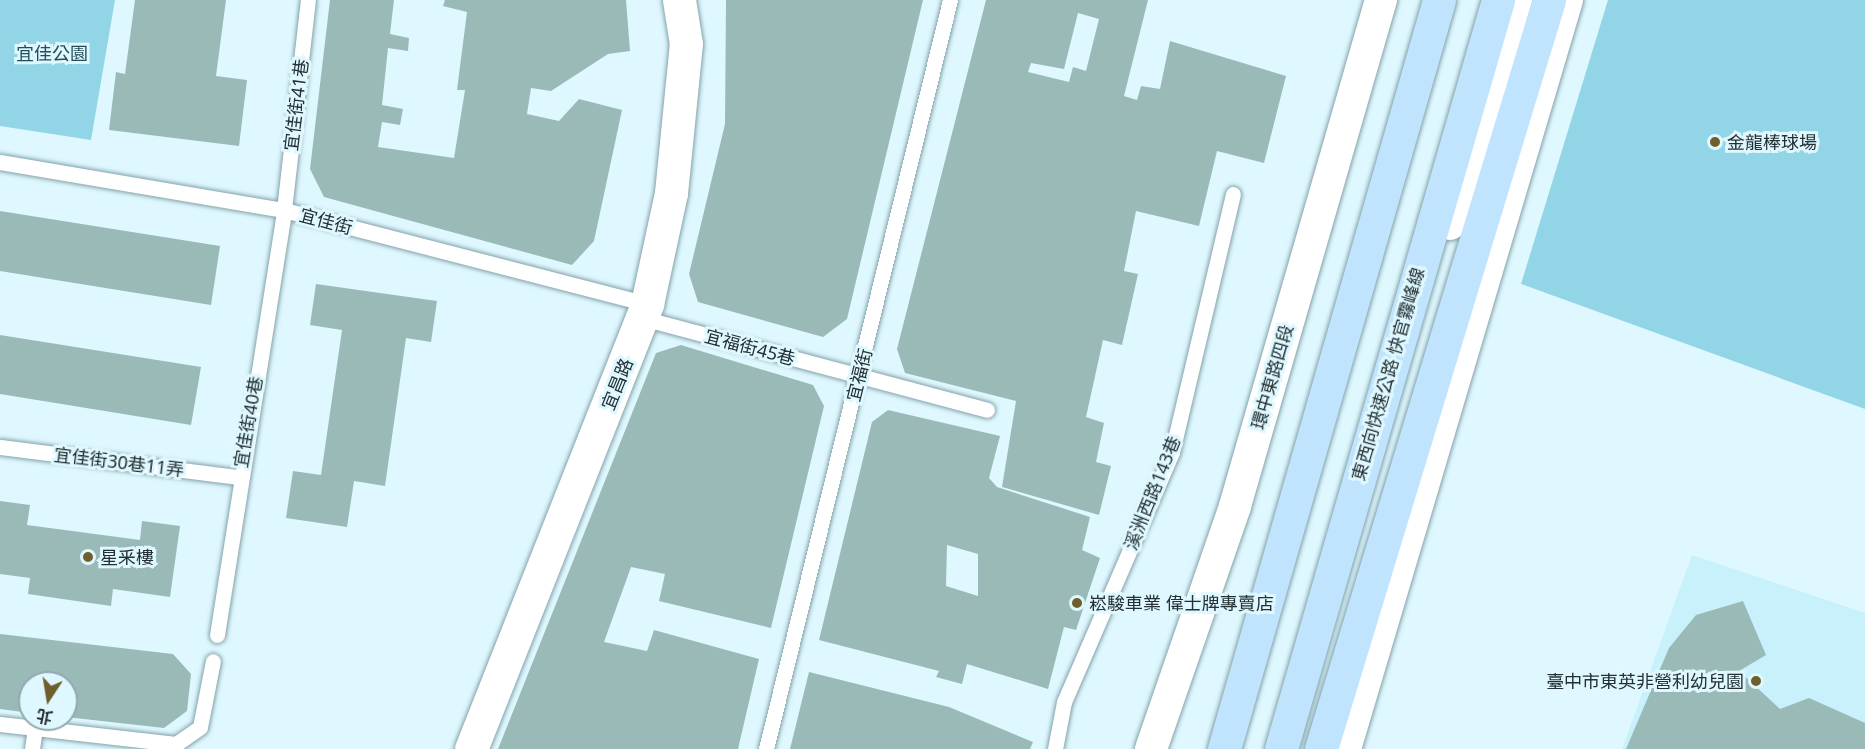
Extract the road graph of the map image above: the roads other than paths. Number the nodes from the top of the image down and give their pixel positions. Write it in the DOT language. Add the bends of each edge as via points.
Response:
graph roads {
  1 [pos="308,0"];
  2 [pos="679,0"];
  3 [pos="950,0"];
  4 [pos="1439,0"];
  5 [pos="1498,0"];
  6 [pos="1515,0"];
  7 [pos="1548,0"];
  8 [pos="1567,0"];
  9 [pos="1377,1"];
  10 [pos="0,162"];
  11 [pos="1233,194"];
  12 [pos="284,210"];
  13 [pos="645,311"];
  14 [pos="858,376"];
  15 [pos="987,410"];
  16 [pos="0,447"];
  17 [pos="239,477"];
  18 [pos="217,635"];
  19 [pos="213,661"];
  20 [pos="0,724"];
  21 [pos="18,726"];
  22 [pos="34,731"];
  23 [pos="68,731"];
  24 [pos="32,749"];
  25 [pos="471,749"];
  26 [pos="766,749"];
  27 [pos="1055,749"];
  28 [pos="1151,749"];
  29 [pos="1224,749"];
  30 [pos="1281,749"];
  31 [pos="1297,749"];
  32 [pos="1321,749"];
  33 [pos="1346,749"];
  1 -- 12 [label="lane, 宜佳街41巷"];
  2 -- 13 [label="street, 宜昌路" via="686,44 672,182"];
  3 -- 14 [label="lane, 宜福街"];
  4 -- 29 [label="highway"];
  5 -- 30 [label="highway, 東西向快速公路 快官霧峰線"];
  6 -- 31 [label="street"];
  7 -- 32 [label="highway"];
  8 -- 33 [label="street"];
  9 -- 28 [label="street, 環中東路四段" via="1235,506"];
  10 -- 12 [label="lane, 宜佳街"];
  11 -- 27 [label="lane, 溪洲西路143巷" via="1172,452 1064,702"];
  12 -- 13 [label="lane, 宜佳街"];
  12 -- 17 [label="lane, 宜佳街40巷"];
  13 -- 14 [label="lane, 宜福街45巷"];
  13 -- 25 [label="street, 宜昌路"];
  14 -- 15 [label="lane, 宜福街45巷"];
  14 -- 26 [label="lane, 宜福街"];
  16 -- 17 [label="lane, 宜佳街30巷11弄"];
  17 -- 18 [label="lane, 宜佳街40巷"];
  19 -- 23 [label="lane" via="200,727 176,744"];
  20 -- 21 [label="lane"];
  22 -- 24 [label="lane"];
}
